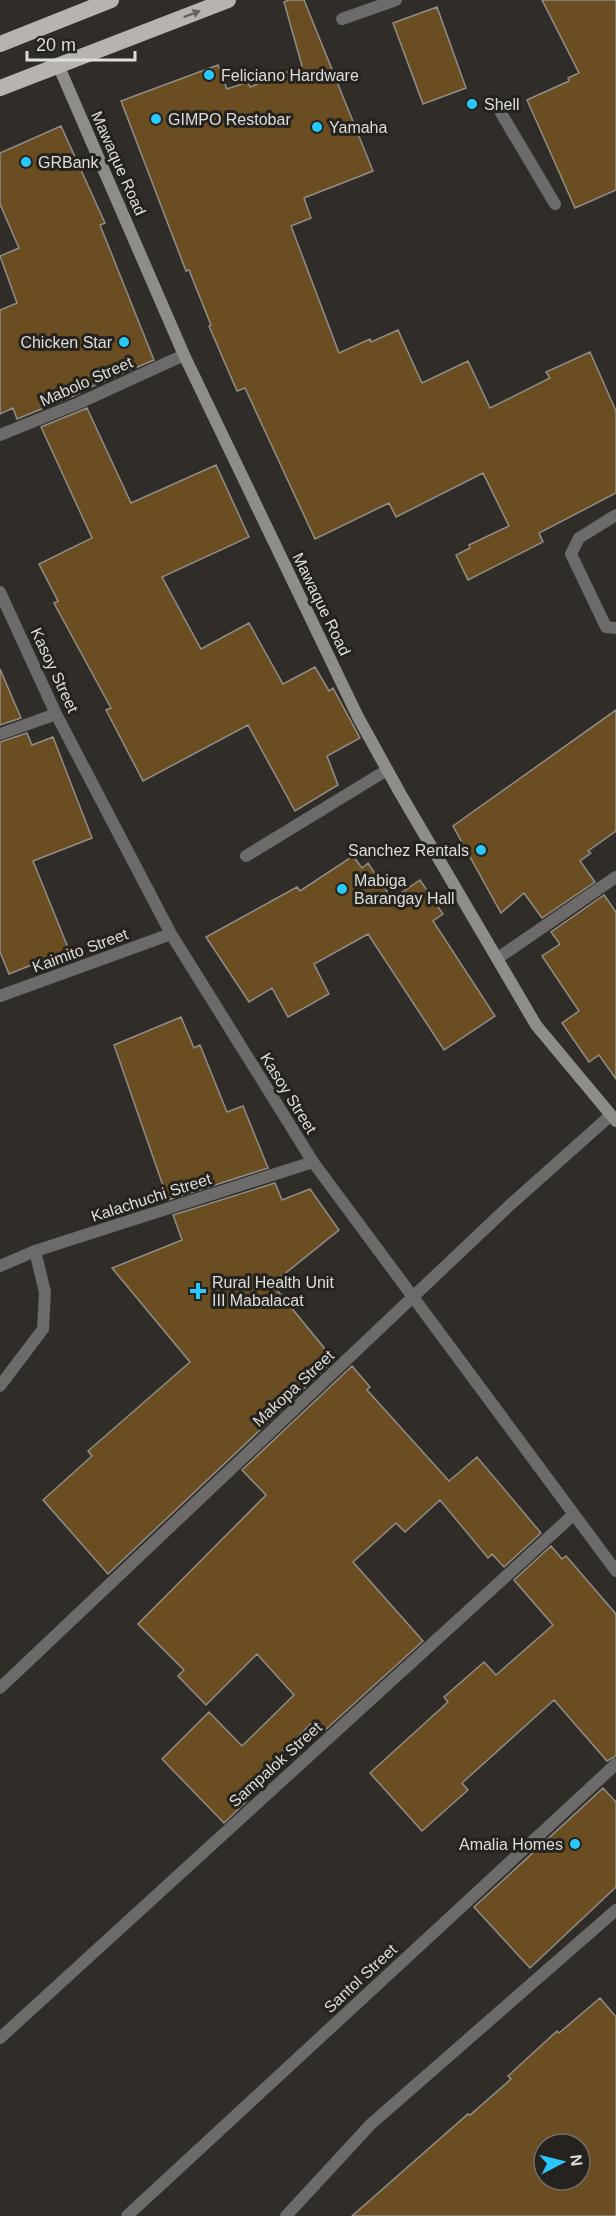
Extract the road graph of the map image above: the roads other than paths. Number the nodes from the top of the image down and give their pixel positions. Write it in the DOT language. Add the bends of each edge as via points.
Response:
graph roads {
  1 [pos="111,0"];
  2 [pos="228,0"];
  3 [pos="396,0"];
  4 [pos="342,19"];
  5 [pos="0,44"];
  6 [pos="59,67"];
  7 [pos="0,88"];
  8 [pos="501,113"];
  9 [pos="555,204"];
  10 [pos="184,355"];
  11 [pos="0,435"];
  12 [pos="616,515"];
  13 [pos="0,592"];
  14 [pos="616,628"];
  15 [pos="56,714"];
  16 [pos="0,734"];
  17 [pos="387,770"];
  18 [pos="246,856"];
  19 [pos="616,877"];
  20 [pos="171,934"];
  21 [pos="498,958"];
  22 [pos="0,996"];
  23 [pos="613,1118"];
  24 [pos="313,1162"];
  25 [pos="34,1251"];
  26 [pos="0,1266"];
  27 [pos="412,1298"];
  28 [pos="0,1386"];
  29 [pos="573,1515"];
  30 [pos="616,1571"];
  31 [pos="0,1688"];
  32 [pos="616,1764"];
  33 [pos="616,1910"];
  34 [pos="0,2038"];
  35 [pos="127,2216"];
  36 [pos="286,2216"];
  1 -- 5 [label="highway"];
  6 -- 2 [label="highway, one-way"];
  3 -- 4 [label="street"];
  6 -- 7 [label="highway"];
  6 -- 10 [label="main road, Mawaque Road"];
  8 -- 9 [label="street"];
  10 -- 11 [label="street, Mabolo Street"];
  10 -- 17 [label="main road, Mawaque Road"];
  12 -- 14 [label="street" via="579,538 571,555 606,627"];
  13 -- 15 [label="street, Kasoy Street"];
  15 -- 16 [label="street"];
  15 -- 20 [label="street, Kasoy Street"];
  17 -- 18 [label="street"];
  17 -- 21 [label="main road, Mawaque Road"];
  19 -- 21 [label="street"];
  20 -- 22 [label="street, Kaimito Street"];
  20 -- 24 [label="street, Kasoy Street"];
  21 -- 23 [label="main road, Mawaque Road" via="536,1025"];
  23 -- 27 [label="street, Makopa Street" via="511,1204"];
  24 -- 25 [label="street, Kalachuchi Street"];
  24 -- 27 [label="street, Kasoy Street"];
  25 -- 26 [label="street, Kalachuchi Street"];
  25 -- 28 [label="street" via="45,1292 43,1329"];
  27 -- 29 [label="street, Kasoy Street"];
  27 -- 31 [label="street, Makopa Street"];
  29 -- 30 [label="street, Kasoy Street"];
  29 -- 34 [label="street, Sampalok Street"];
  32 -- 35 [label="street, Santol Street"];
  33 -- 36 [label="street" via="371,2124"];
}
